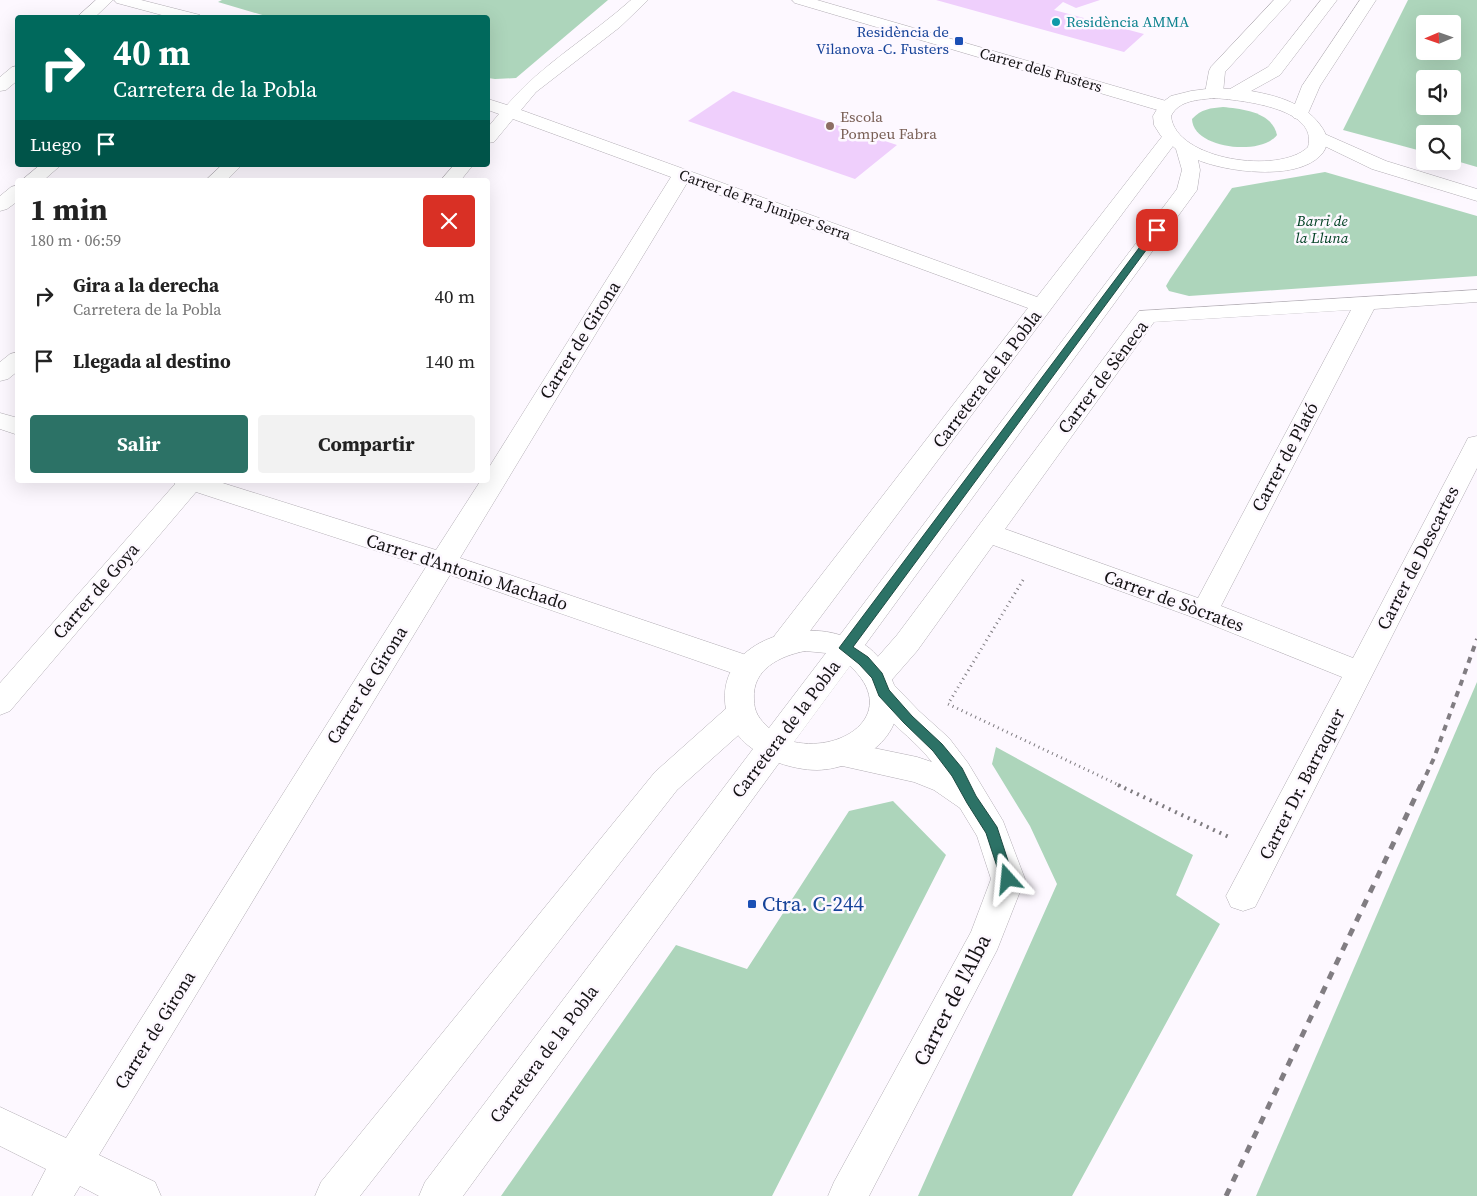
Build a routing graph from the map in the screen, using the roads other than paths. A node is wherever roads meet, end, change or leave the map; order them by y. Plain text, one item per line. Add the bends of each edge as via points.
1 (105, 0) edge
2 (122, 0) edge
3 (640, 0) edge
4 (800, 0) edge
5 (1283, 0) edge
6 (1329, 0) edge
7 (1368, 0) edge
8 (88, 15) edge
9 (182, 15) edge
10 (1274, 71) junction
11 (15, 74) edge
12 (0, 86) edge
13 (1214, 92) junction
14 (1234, 93) junction
15 (1280, 104) junction
16 (490, 105) edge
17 (1167, 107) junction
18 (511, 111) junction
19 (1300, 114) junction
20 (490, 136) edge
21 (1318, 136) junction
22 (1178, 143) junction
23 (1308, 156) junction
24 (1379, 165) junction
25 (1252, 166) junction
26 (49, 167) edge
27 (231, 167) edge
28 (462, 167) edge
29 (683, 174) junction
30 (35, 178) edge
31 (218, 178) edge
32 (453, 178) edge
33 (1187, 190) junction
34 (15, 193) edge
35 (1477, 195) edge
36 (0, 205) edge
37 (1477, 296) edge
38 (1366, 303) junction
39 (1042, 306) junction
40 (15, 361) edge
41 (0, 374) edge
42 (0, 421) edge
43 (15, 426) edge
44 (1477, 444) edge
45 (187, 483) edge
46 (195, 483) edge
47 (989, 533) junction
48 (442, 562) junction
49 (1205, 612) junction
50 (785, 644) junction
51 (845, 648) junction
52 (748, 667) junction
53 (1359, 672) junction
54 (881, 685) junction
55 (0, 703) edge
56 (741, 714) junction
57 (772, 748) junction
58 (840, 754) junction
59 (972, 800) junction
60 (1243, 896) dead end
61 (0, 1126) edge
62 (74, 1162) junction
63 (52, 1196) edge
64 (141, 1196) edge
65 (336, 1196) edge
66 (438, 1196) edge
67 (848, 1196) edge

1 - 8 street
2 - 9 street
3 - 18 street via 530,88
4 - 17 street, Carrer dels Fusters
5 - 13 street via 1217,71
6 - 10 street
7 - 19 street via 1311,86
10 - 14 street
10 - 15 street
11 - 12 street
13 - 14 street
13 - 17 street via 1186,97
14 - 15 street
15 - 19 street
16 - 18 street, Carrer de Fra Juniper Serra
17 - 22 street via 1162,117 1163,127
18 - 20 street
18 - 29 street, Carrer de Fra Juniper Serra
19 - 21 street
21 - 23 street via 1317,147
21 - 24 street
22 - 25 street via 1204,157
22 - 33 street via 1191,170
22 - 39 street, Carretera de la Pobla
23 - 24 street
23 - 25 street via 1294,163
24 - 35 street
25 - 33 street, Carretera de la Pobla via 1216,176
26 - 30 street
27 - 31 street
28 - 32 street
29 - 39 street, Carrer de Fra Juniper Serra
29 - 48 street, Carrer de Girona
33 - 51 street, Carretera de la Pobla
34 - 36 street
37 - 38 street, Carrer de Sèneca
38 - 47 street, Carrer de Sèneca via 1147,316
38 - 49 street, Carrer de Plató
39 - 50 street, Carretera de la Pobla
40 - 41 street
42 - 43 street
44 - 53 street, Carrer de Descartes
45 - 55 street, Carrer de Goya
46 - 48 street, Carrer d'Antonio Machado
47 - 49 street, Carrer de Sòcrates
47 - 54 street, Carrer de Sèneca via 907,643
48 - 52 street, Carrer d'Antonio Machado
48 - 62 street, Carrer de Girona
49 - 53 street, Carrer de Sòcrates
50 - 51 street, Carrer de l'Alba via 812,641
50 - 52 street, Carrer de l'Alba via 764,653
51 - 54 street, Carrer de l'Alba via 864,660
51 - 57 street, Carretera de la Pobla
52 - 56 street, Carrer de l'Alba via 738,690
53 - 60 street, Carrer Dr. Barraquer
54 - 58 street, Carrer de l'Alba via 883,712 875,730 860,744
54 - 59 street, Carrer de l'Alba via 908,720 938,747
56 - 57 street, Carrer de l'Alba via 753,733
56 - 65 street via 666,781
57 - 58 street, Carrer de l'Alba via 794,756 817,758
57 - 66 street, Carretera de la Pobla
58 - 59 street, Carrer de l'Alba via 917,770 945,781
59 - 67 street, Carrer de l'Alba via 992,831 1008,879 985,939
61 - 62 street
62 - 63 street, Carrer de Girona
62 - 64 street

